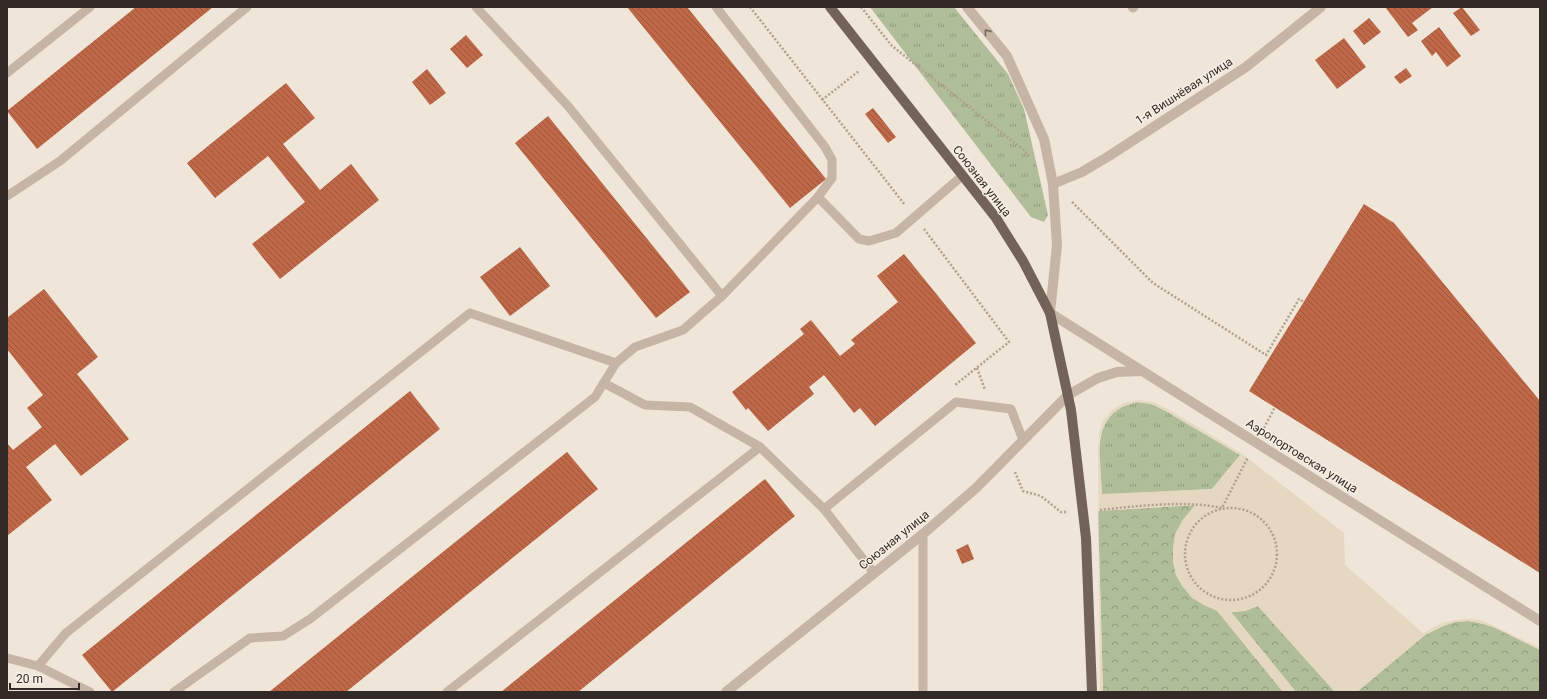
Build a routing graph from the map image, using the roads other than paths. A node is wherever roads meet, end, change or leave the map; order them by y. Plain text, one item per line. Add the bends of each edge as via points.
1 (90, 7) edge
2 (247, 7) edge
3 (476, 7) edge
4 (716, 7) edge
5 (830, 7) edge
6 (967, 7) edge
7 (1321, 7) edge
8 (7, 73) edge
9 (962, 176) junction
10 (1053, 184) junction
11 (7, 196) edge
12 (818, 197) junction
13 (722, 296) junction
14 (1050, 313) junction
15 (616, 363) junction
16 (1142, 371) junction
17 (604, 383) junction
18 (1068, 396) junction
19 (1023, 440) junction
20 (760, 447) junction
21 (824, 509) junction
22 (923, 534) junction
23 (874, 573) junction
24 (1540, 621) edge
25 (7, 658) edge
26 (38, 666) junction
27 (90, 692) edge
28 (174, 692) edge
29 (447, 692) edge
30 (726, 692) edge
31 (923, 692) edge
32 (1092, 692) edge

1 - 8 lane
2 - 11 lane via 60,161
3 - 13 lane via 568,106
4 - 12 lane via 825,147 832,160 832,178
5 - 9 main road, Союзная улица
10 -> 6 street via 1044,139 1007,56
7 - 10 street, 1-я Вишнёвая улица via 1246,67 1109,156 1082,172
9 - 12 lane via 896,233 869,241 859,239
9 - 14 main road, Союзная улица via 996,218 1023,261
10 - 14 street via 1057,245
12 - 13 lane
13 - 15 lane via 683,330 635,347
14 - 16 street, Аэропортовская улица
14 - 18 main road, Союзная улица
15 - 17 lane
15 - 26 lane via 470,313 66,633
16 - 18 street via 1116,372 1098,378
16 - 24 street, Аэропортовская улица
17 - 20 lane via 646,405 690,407
17 - 28 lane via 595,397 310,619 283,636 250,638
18 - 19 street, Союзная улица
18 - 32 main road, Союзная улица via 1086,546
19 - 21 lane via 1011,409 956,402
19 - 22 street, Союзная улица via 976,488
20 - 21 lane
20 - 29 lane
21 - 23 lane
22 - 23 street, Союзная улица
22 - 31 lane
23 - 30 street, Союзная улица
25 - 26 lane
26 - 27 lane

